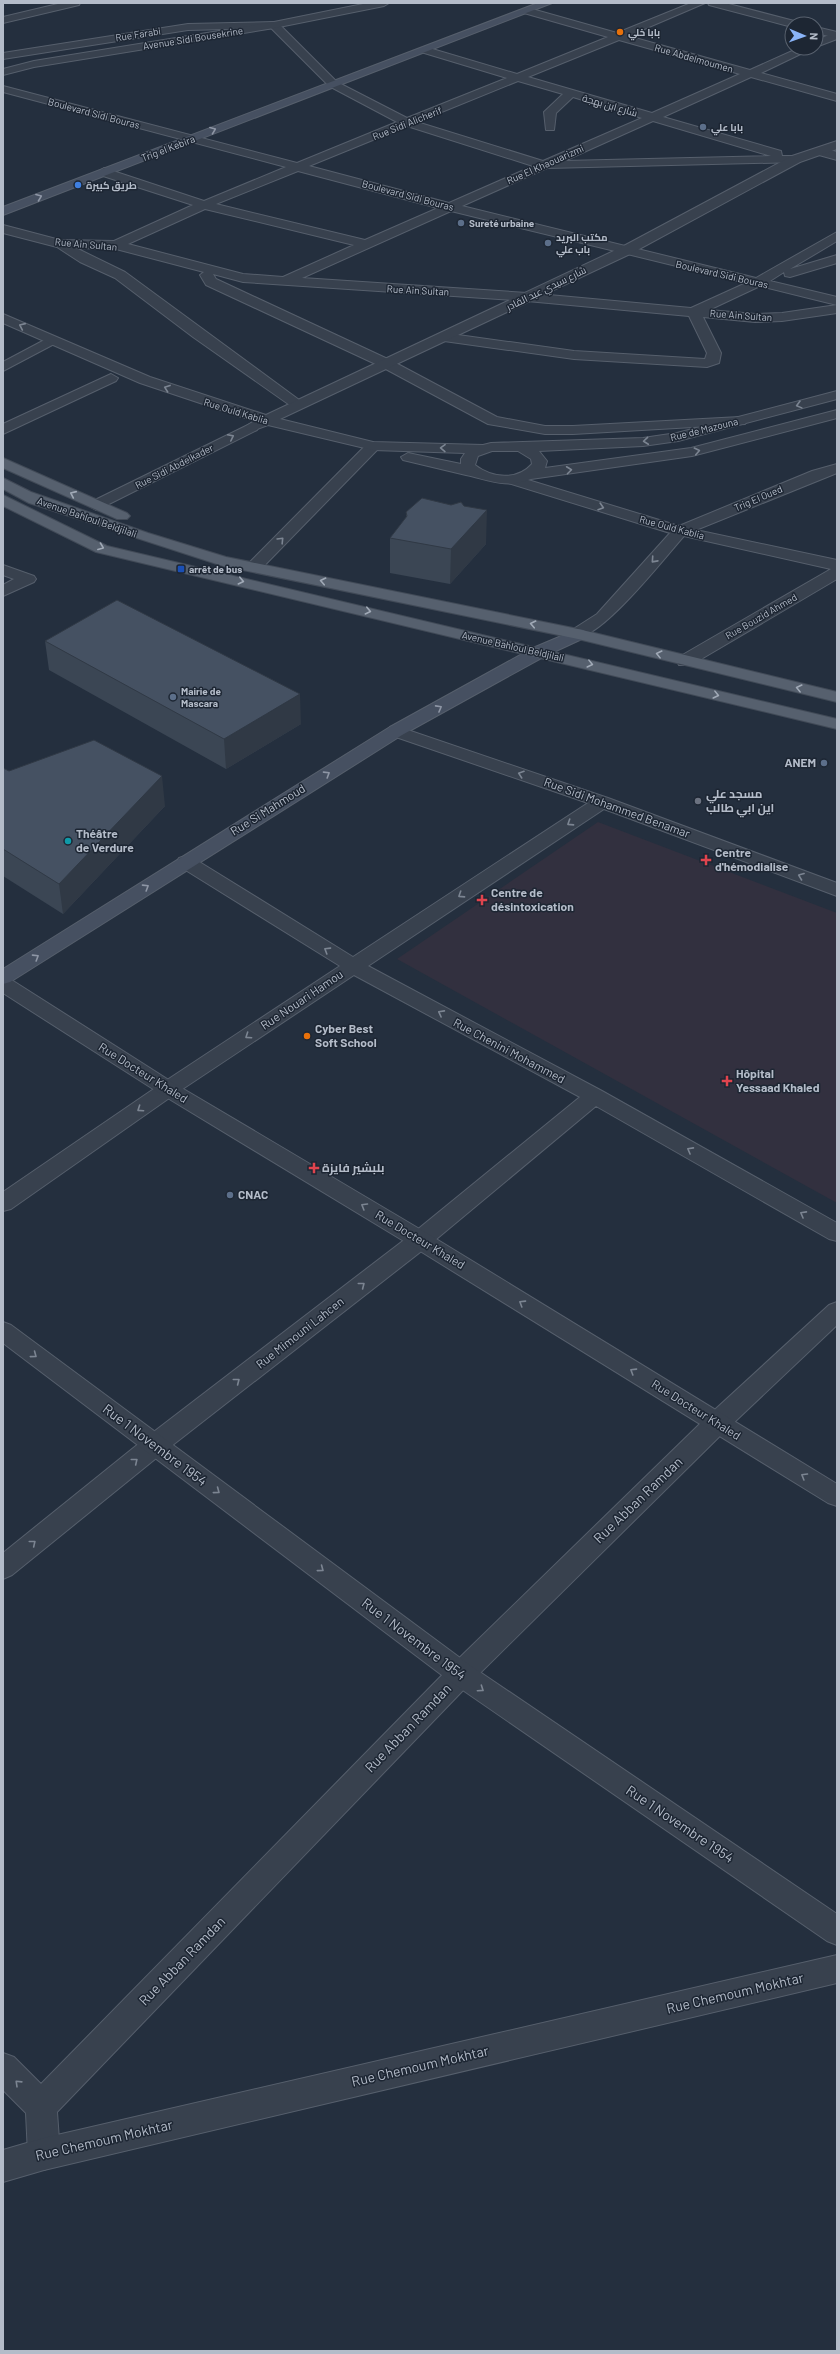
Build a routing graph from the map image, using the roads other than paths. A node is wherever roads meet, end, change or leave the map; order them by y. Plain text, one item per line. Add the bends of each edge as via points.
1 (75, 3) edge
2 (384, 3) edge
3 (547, 3) edge
4 (700, 3) edge
5 (713, 3) edge
6 (528, 10) junction
7 (3, 20) edge
8 (784, 21) edge
9 (207, 25) junction
10 (274, 25) junction
11 (824, 32) edge
12 (219, 33) junction
13 (837, 35) edge
14 (620, 37) junction
15 (824, 41) edge
16 (425, 50) junction
17 (3, 56) edge
18 (789, 56) edge
19 (3, 72) edge
20 (749, 73) junction
21 (518, 79) junction
22 (333, 84) junction
23 (3, 89) edge
24 (570, 94) junction
25 (837, 98) edge
26 (651, 117) junction
27 (408, 123) junction
28 (550, 128) dead end
29 (192, 139) junction
30 (837, 145) edge
31 (823, 152) junction
32 (837, 156) edge
33 (796, 159) junction
34 (542, 165) junction
35 (299, 166) junction
36 (104, 172) junction
37 (204, 205) junction
38 (449, 206) junction
39 (5, 210) edge
40 (3, 229) edge
41 (16, 232) junction
42 (837, 236) edge
43 (3, 237) edge
44 (60, 244) junction
45 (365, 244) junction
46 (116, 245) junction
47 (625, 251) junction
48 (837, 259) edge
49 (208, 270) junction
50 (283, 282) junction
51 (758, 282) junction
52 (527, 297) junction
53 (837, 301) edge
54 (837, 309) edge
55 (694, 312) junction
56 (3, 318) edge
57 (3, 330) edge
58 (444, 337) junction
59 (52, 340) junction
60 (39, 346) junction
61 (387, 364) junction
62 (3, 367) edge
63 (111, 378) junction
64 (837, 395) edge
65 (299, 405) junction
66 (837, 414) edge
67 (266, 420) junction
68 (740, 421) junction
69 (252, 427) junction
70 (3, 430) edge
71 (520, 448) junction
72 (370, 449) junction
73 (482, 449) junction
74 (3, 462) edge
75 (837, 468) edge
76 (474, 472) junction
77 (530, 475) junction
78 (510, 479) junction
79 (3, 483) edge
80 (28, 496) junction
81 (3, 500) edge
82 (96, 505) junction
83 (680, 531) junction
84 (223, 561) junction
85 (837, 565) edge
86 (254, 567) junction
87 (190, 569) junction
88 (3, 570) edge
89 (837, 572) edge
90 (3, 591) edge
91 (578, 634) junction
92 (539, 652) junction
93 (685, 661) junction
94 (837, 697) edge
95 (837, 724) edge
96 (396, 732) junction
97 (602, 802) junction
98 (186, 862) junction
99 (837, 890) edge
100 (353, 966) junction
101 (3, 978) edge
102 (3, 984) edge
103 (168, 1090) junction
104 (595, 1096) junction
105 (3, 1203) edge
106 (837, 1233) edge
107 (420, 1240) junction
108 (837, 1311) edge
109 (3, 1331) edge
110 (717, 1423) junction
111 (156, 1444) junction
112 (837, 1496) edge
113 (3, 1568) edge
114 (461, 1674) junction
115 (837, 1931) edge
116 (837, 1969) edge
117 (3, 2068) edge
118 (41, 2106) junction
119 (44, 2154) junction
120 (3, 2166) edge

1 - 7 street
2 - 10 street, Avenue Sidi Bousekrine
3 - 6 main road, Trig el Kebira
4 - 14 street, Rue Sidi Alicherif
5 - 8 street
6 - 14 street, Rue Abdelmoumen
6 - 16 main road, Trig el Kebira
9 - 10 street, Rue Farabi
9 - 12 street
9 - 17 street, Rue Farabi via 158,30
10 - 12 street, Avenue Sidi Bousekrine
10 - 22 street
11 - 13 street
12 - 19 street, Avenue Sidi Bousekrine via 34,64
13 - 15 street
14 - 20 street, Rue Abdelmoumen
14 - 21 street, Rue Sidi Alicherif
16 - 21 street, شارع ابن بهجة
16 - 22 main road, Trig el Kebira
18 - 20 street, Rue El Khaouarizmi
20 - 25 street, Rue Abdelmoumen
20 - 26 street, Rue El Khaouarizmi
21 - 24 street, شارع ابن بهجة
21 - 27 street, Rue Sidi Alicherif
22 - 27 street
29 -> 22 main road, Trig el Kebira
23 - 29 street, Boulevard Sidi Bouras
24 - 26 street, شارع ابن بهجة
24 - 28 street via 550,112
26 - 33 street, شارع ابن بهجة
26 - 34 street, Rue El Khaouarizmi
27 - 34 street
27 - 35 street, Rue Sidi Alicherif
29 - 35 street, Boulevard Sidi Bouras
29 - 36 main road, Trig el Kebira
30 - 31 street, شارع سيدي عبد القادر
31 - 32 street
31 - 33 street, شارع سيدي عبد القادر
33 - 34 street
33 - 47 street, شارع سيدي عبد القادر
34 - 38 street, Rue El Khaouarizmi
35 - 37 street, Rue Sidi Alicherif
35 - 38 street, Boulevard Sidi Bouras
36 - 37 street
39 -> 36 main road, Trig el Kebira
37 - 45 street
37 - 46 street, Rue Sidi Alicherif
38 - 45 street, Rue El Khaouarizmi
38 - 47 street, Boulevard Sidi Bouras
40 - 41 street, Rue Ain Sultan
41 - 43 street
41 - 44 street, Rue Ain Sultan
42 - 51 street
44 - 46 street, Rue Ain Sultan
44 - 65 street via 120,275 203,339
45 - 50 street, Rue El Khaouarizmi
46 - 49 street, Rue Ain Sultan
47 - 51 street, Boulevard Sidi Bouras
47 - 52 street, شارع سيدي عبد القادر
48 - 51 street
49 - 50 street, Rue Ain Sultan via 243,278
49 - 61 street via 206,276 211,282
50 - 52 street, Rue Ain Sultan
51 - 53 street, Boulevard Sidi Bouras
51 - 55 street
52 - 55 street, Rue Ain Sultan
52 - 58 street, شارع سيدي عبد القادر
54 - 55 street, Rue Ain Sultan via 762,318
55 - 58 street via 714,353 714,360 707,363 574,355
59 -> 56 street, Rue Ould Kablia
57 - 60 street, Rue Ould Kablia
58 - 61 street, شارع سيدي عبد القادر
59 - 60 lane
67 -> 59 street, Rue Ould Kablia via 163,387
60 - 62 lane
60 - 63 street, Rue Ould Kablia
61 - 65 street, شارع سيدي عبد القادر
61 - 68 street via 493,421 518,426 573,430
63 - 69 street, Rue Ould Kablia via 148,393
63 - 70 street
64 -> 68 street, Rue de Mazouna
65 - 67 street, شارع سيدي عبد القادر
77 -> 66 street, Rue de Mazouna via 692,452
67 - 69 street, شارع سيدي عبد القادر
67 - 72 street, Rue Ould Kablia
68 -> 71 street, Rue de Mazouna via 678,437 644,442
69 - 72 street, Rue Ould Kablia via 329,447
82 -> 69 street, Rue Sidi Abdelkader
71 - 73 street, Rue Ould Kablia via 500,445
71 - 77 street via 529,451 539,460 540,465
73 -> 72 street, Rue Ould Kablia
72 - 76 street, Rue Ould Kablia
86 -> 72 street
73 - 76 street via 468,459 468,466
82 -> 74 main road, Avenue Bahloul Beldjilali
75 - 83 street, Trig El Oued
76 - 78 street, Rue Ould Kablia via 490,478
77 - 78 street, Rue de Mazouna
78 -> 83 street, Rue Ould Kablia
79 - 80 main road
80 - 84 main road, Avenue Bahloul Beldjilali
80 - 87 main road, Avenue Bahloul Beldjilali via 75,525
81 -> 87 main road, Avenue Bahloul Beldjilali via 102,549
82 - 84 main road, Avenue Bahloul Beldjilali
83 - 85 street, Rue Ould Kablia
83 -> 91 street via 603,617
84 - 86 main road, Avenue Bahloul Beldjilali
91 -> 86 main road, Avenue Bahloul Beldjilali
87 -> 92 main road, Avenue Bahloul Beldjilali
88 - 90 street via 28,579
89 - 93 street, Rue Bouzid Ahmed
91 - 92 main road, Rue Si Mahmoud
93 -> 91 main road, Avenue Bahloul Beldjilali
92 -> 95 main road, Avenue Bahloul Beldjilali
96 -> 92 main road, Rue Si Mahmoud
94 -> 93 main road, Avenue Bahloul Beldjilali
97 -> 96 street, Rue Sidi Mohammed Benamar
98 -> 96 main road, Rue Si Mahmoud
99 -> 97 street, Rue Sidi Mohammed Benamar
97 -> 100 street, Rue Nouari Hamou
100 -> 98 street, Rue Chenini Mohammed
101 -> 98 main road, Rue Si Mahmoud
100 -> 103 street, Rue Nouari Hamou
104 -> 100 street, Rue Chenini Mohammed
102 - 103 street, Rue Docteur Khaled
103 -> 105 street, Rue Nouari Hamou
107 -> 103 street, Rue Docteur Khaled
106 -> 104 street, Rue Chenini Mohammed
104 - 107 street, Rue Mimouni Lahcen
110 -> 107 street, Rue Docteur Khaled
111 -> 107 street, Rue Mimouni Lahcen
108 - 110 street, Rue Abban Ramdan
109 -> 111 street, Rue 1 Novembre 1954
112 -> 110 street, Rue Docteur Khaled
110 - 114 street, Rue Abban Ramdan
113 -> 111 street, Rue Mimouni Lahcen
111 -> 114 street, Rue 1 Novembre 1954
114 -> 115 street, Rue 1 Novembre 1954
114 - 118 street, Rue Abban Ramdan
116 - 119 street, Rue Chemoum Mokhtar
118 -> 117 street
118 - 119 street
119 - 120 street, Rue Chemoum Mokhtar

